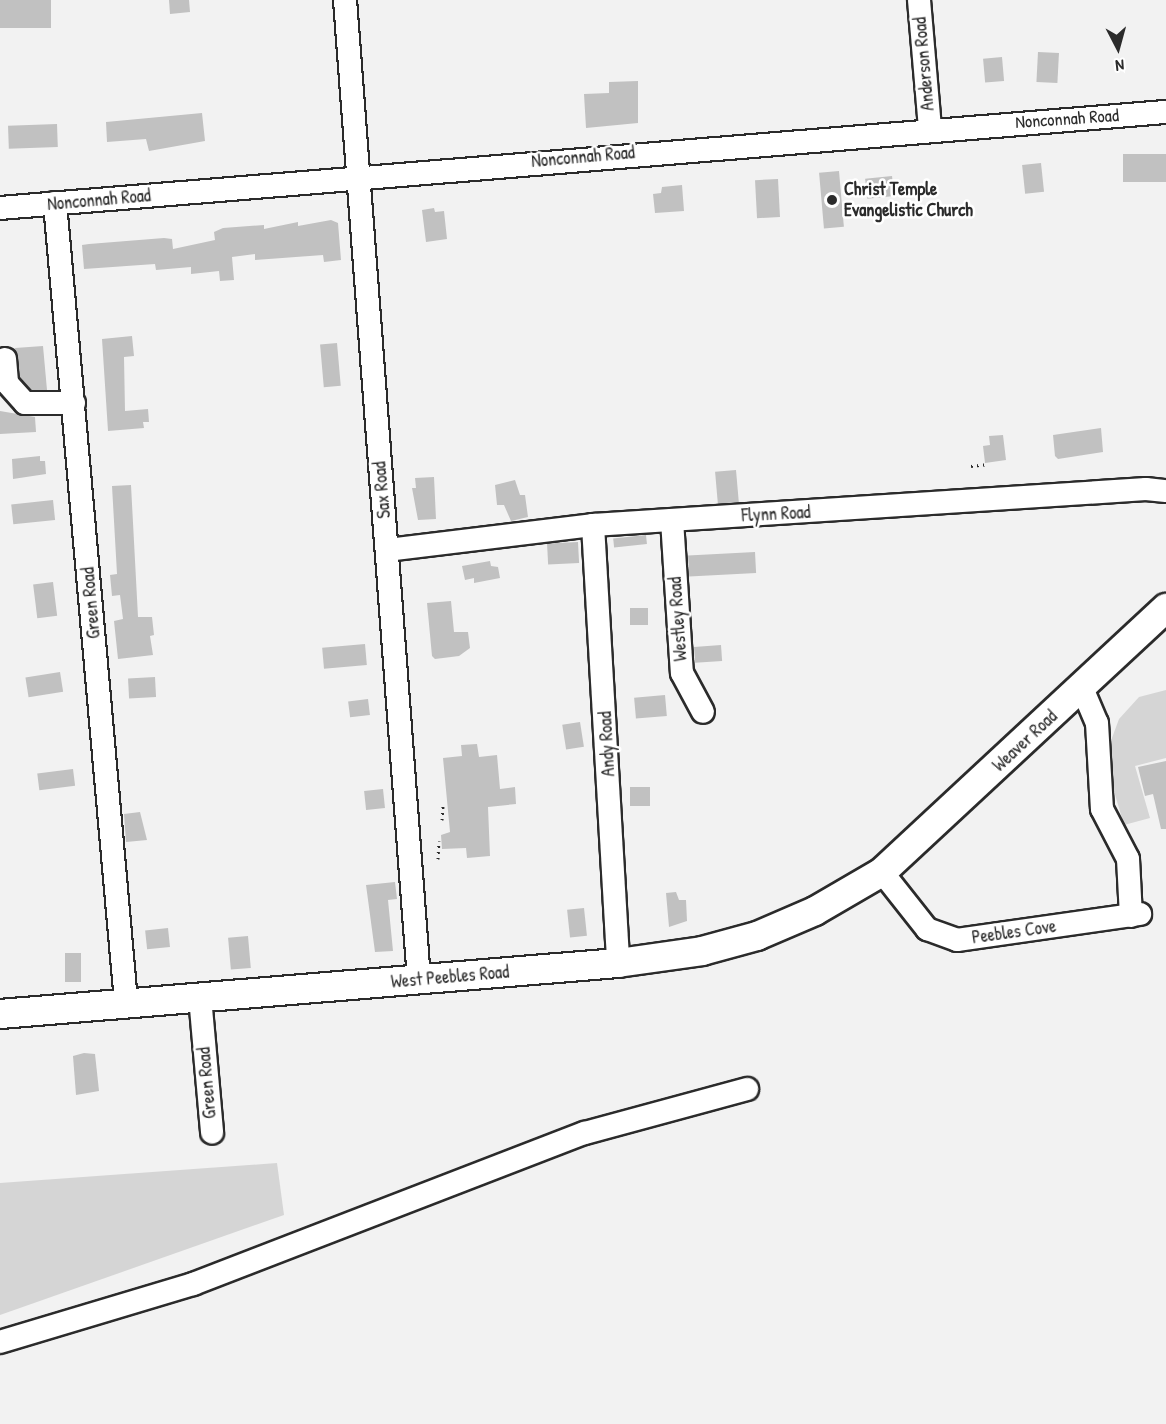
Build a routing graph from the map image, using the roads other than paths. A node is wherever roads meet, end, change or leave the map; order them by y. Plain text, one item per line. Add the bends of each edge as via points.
1 (345, 0) edge
2 (919, 0) edge
3 (1166, 112) edge
4 (930, 129) junction
5 (359, 176) junction
6 (55, 203) junction
7 (0, 208) edge
8 (5, 359) dead end
9 (74, 403) junction
10 (1166, 491) edge
11 (672, 520) junction
12 (593, 525) junction
13 (387, 550) junction
14 (1166, 608) edge
15 (1082, 688) junction
16 (703, 711) dead end
17 (882, 872) junction
18 (618, 963) junction
19 (419, 980) junction
20 (200, 998) junction
21 (126, 1002) junction
22 (0, 1014) edge
23 (747, 1089) dead end
24 (212, 1132) dead end
25 (0, 1342) edge

1 - 5 street, Sax Road
2 - 4 street, Anderson Road
3 - 4 street, Nonconnah Road
4 - 5 street, Nonconnah Road
5 - 6 street, Nonconnah Road
5 - 13 street, Sax Road
6 - 7 street, Nonconnah Road
6 - 9 street, Green Road
8 - 9 street via 7,383 25,403
9 - 21 street, Green Road
10 - 11 street, Flynn Road via 1146,489
11 - 12 street, Flynn Road
11 - 16 street, Westley Road via 682,673
12 - 13 street, Flynn Road
12 - 18 street, Andy Road
13 - 19 street, Sax Road
14 - 15 main road, Weaver Road
15 - 17 main road, Weaver Road
15 - 17 street, Peebles Cove via 1097,723 1102,809 1128,859 1135,915 957,940 927,929
17 - 18 main road, West Peebles Road via 815,911 757,936 702,951
18 - 19 main road, West Peebles Road
19 - 20 main road, West Peebles Road
20 - 21 main road, West Peebles Road
20 - 24 street, Green Road
21 - 22 main road, West Peebles Road
23 - 25 street via 585,1133 193,1284

